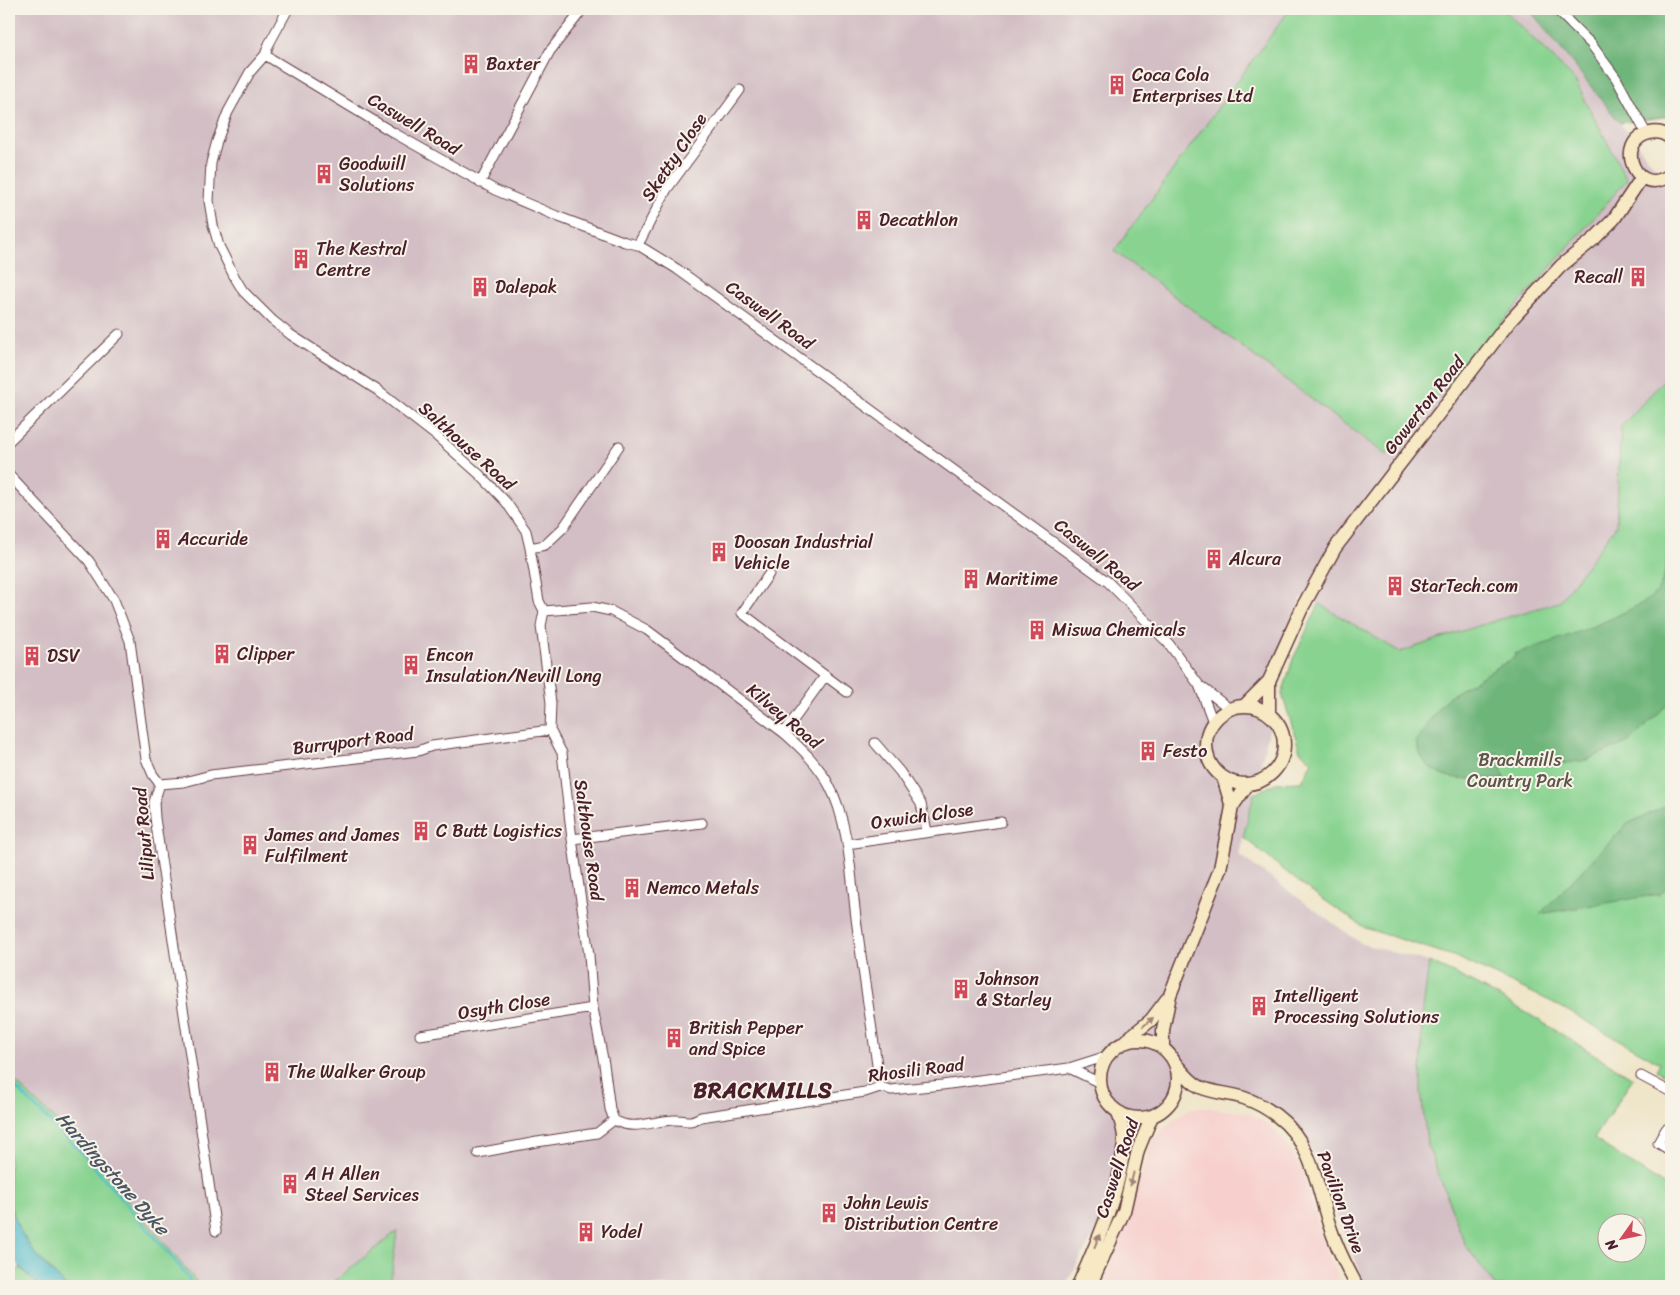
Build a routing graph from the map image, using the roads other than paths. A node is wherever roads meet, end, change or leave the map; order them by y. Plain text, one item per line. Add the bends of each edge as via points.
1 (288, 9) edge
2 (576, 9) edge
3 (1556, 9) edge
4 (265, 55) junction
5 (740, 90) dead end
6 (1646, 133) junction
7 (1671, 139) edge
8 (1671, 174) edge
9 (1642, 177) junction
10 (480, 182) junction
11 (638, 245) junction
12 (119, 334) dead end
13 (9, 441) edge
14 (619, 446) dead end
15 (9, 475) edge
16 (530, 548) junction
17 (768, 574) dead end
18 (544, 611) junction
19 (826, 676) junction
20 (1269, 681) junction
21 (1199, 685) junction
22 (847, 692) dead end
23 (1244, 706) junction
24 (1230, 709) junction
25 (1269, 714) junction
26 (1213, 722) junction
27 (550, 730) junction
28 (784, 734) junction
29 (875, 743) dead end
30 (1222, 777) junction
31 (160, 784) junction
32 (1248, 784) junction
33 (1232, 807) junction
34 (1001, 822) dead end
35 (702, 824) dead end
36 (928, 831) junction
37 (572, 839) junction
38 (847, 844) junction
39 (1170, 995) junction
40 (593, 1008) junction
41 (420, 1035) dead end
42 (1120, 1044) junction
43 (1163, 1048) junction
44 (1107, 1056) junction
45 (1175, 1063) junction
46 (1069, 1068) junction
47 (1642, 1076) dead end
48 (1100, 1083) junction
49 (880, 1087) junction
50 (1213, 1091) junction
51 (1671, 1092) edge
52 (1175, 1094) junction
53 (1118, 1112) junction
54 (1152, 1116) junction
55 (614, 1120) junction
56 (1666, 1129) dead end
57 (1671, 1151) edge
58 (478, 1153) dead end
59 (216, 1231) dead end
60 (1078, 1286) edge
61 (1090, 1286) edge
62 (1357, 1286) edge

1 - 4 street, Salthouse Road
2 - 10 street via 579,14 550,51
3 - 6 street via 1591,44 1616,78
4 - 10 street, Caswell Road
4 - 16 street, Salthouse Road via 250,72 228,112 211,163 209,201 213,225 234,276 256,305 291,335 377,390 465,461 506,502 526,531
5 - 11 street, Sketty Close via 667,189
6 - 7 street via 1662,133
6 - 9 street via 1632,147 1630,157 1632,166
8 - 9 street via 1656,181
9 - 20 street, Gowerton Road via 1614,219 1562,266 1510,321 1335,548 1302,608
10 - 11 street, Caswell Road via 559,217
11 - 21 street, Caswell Road via 753,322 777,343 1108,582 1169,644
12 - 13 street
14 - 16 street via 563,528 545,545
15 - 31 street, Liliput Road via 89,561 114,600 130,641 146,759
16 - 18 street, Salthouse Road via 539,601
17 - 19 street via 742,613
18 - 27 street, Salthouse Road via 541,626 551,703
18 - 28 street, Kilvey Road via 592,607 611,611 647,630
19 - 22 street
19 - 28 street
20 - 23 street, Gowerton Road
20 - 25 street, Gowerton Road
21 - 24 street, Caswell Road
21 - 26 street, Caswell Road
23 - 24 street
23 - 25 street
24 - 26 street
25 - 32 street via 1283,736 1282,758 1270,775 1260,782
26 - 30 street via 1208,733 1207,752 1214,769
27 - 31 street, Burryport Road via 432,746 418,751
27 - 37 street, Salthouse Road via 562,753
28 - 38 street, Kilvey Road via 812,760 830,785
29 - 36 street via 921,804
30 - 32 street
30 - 33 street
31 - 59 street, Liliput Road via 154,802 155,818
32 - 33 street
33 - 39 street via 1220,869
34 - 36 street, Oxwich Close
35 - 37 street
36 - 38 street, Oxwich Close
37 - 40 street, Salthouse Road via 589,955
38 - 49 street, Kilvey Road
42 -> 39 street via 1151,1020
39 - 43 street
40 - 41 street, Osyth Close
40 - 55 street, Salthouse Road
42 - 43 street via 1142,1040
42 - 44 street
43 - 45 street
44 - 46 street, Rhosili Road
44 - 48 street
45 - 50 street, Pavilion Drive via 1199,1087
45 - 52 street via 1178,1074
46 - 48 street
46 - 49 street, Rhosili Road via 942,1085 891,1090
47 - 51 street
48 - 53 street via 1106,1099
49 - 55 street, Rhosili Road via 702,1117 690,1122 676,1120 633,1126
50 - 52 street, Pavilion Drive via 1190,1090
50 - 62 street, Pavilion Drive via 1255,1102 1290,1128 1312,1164 1340,1256
52 - 54 street via 1166,1108
53 - 54 street via 1141,1118
60 -> 53 street, Caswell Road via 1099,1238 1122,1161 1124,1137
54 -> 61 street, Caswell Road via 1138,1150 1124,1211
55 - 58 street via 597,1134
56 - 57 street via 1658,1143

